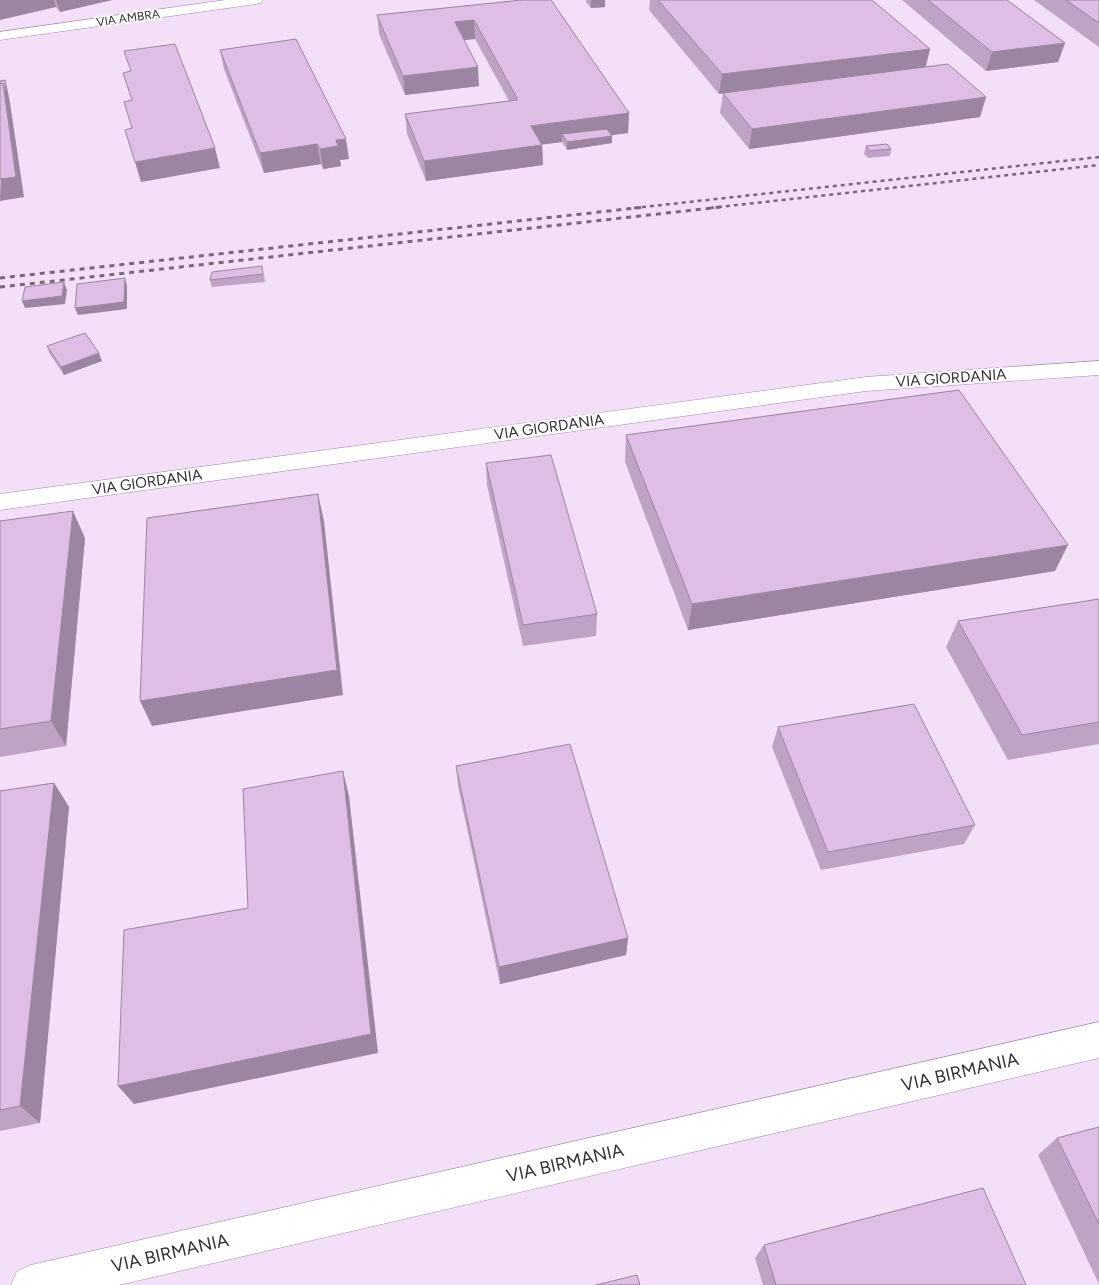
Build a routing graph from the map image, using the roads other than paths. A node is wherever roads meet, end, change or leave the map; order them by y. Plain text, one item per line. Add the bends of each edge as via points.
1 (256, 0) edge
2 (0, 36) edge
3 (1099, 368) edge
4 (0, 502) edge
5 (1099, 1040) edge
6 (31, 1285) edge

1 - 2 street, VIA AMBRA
3 - 4 street, VIA GIORDANIA via 866,384
5 - 6 street, VIA BIRMANIA

